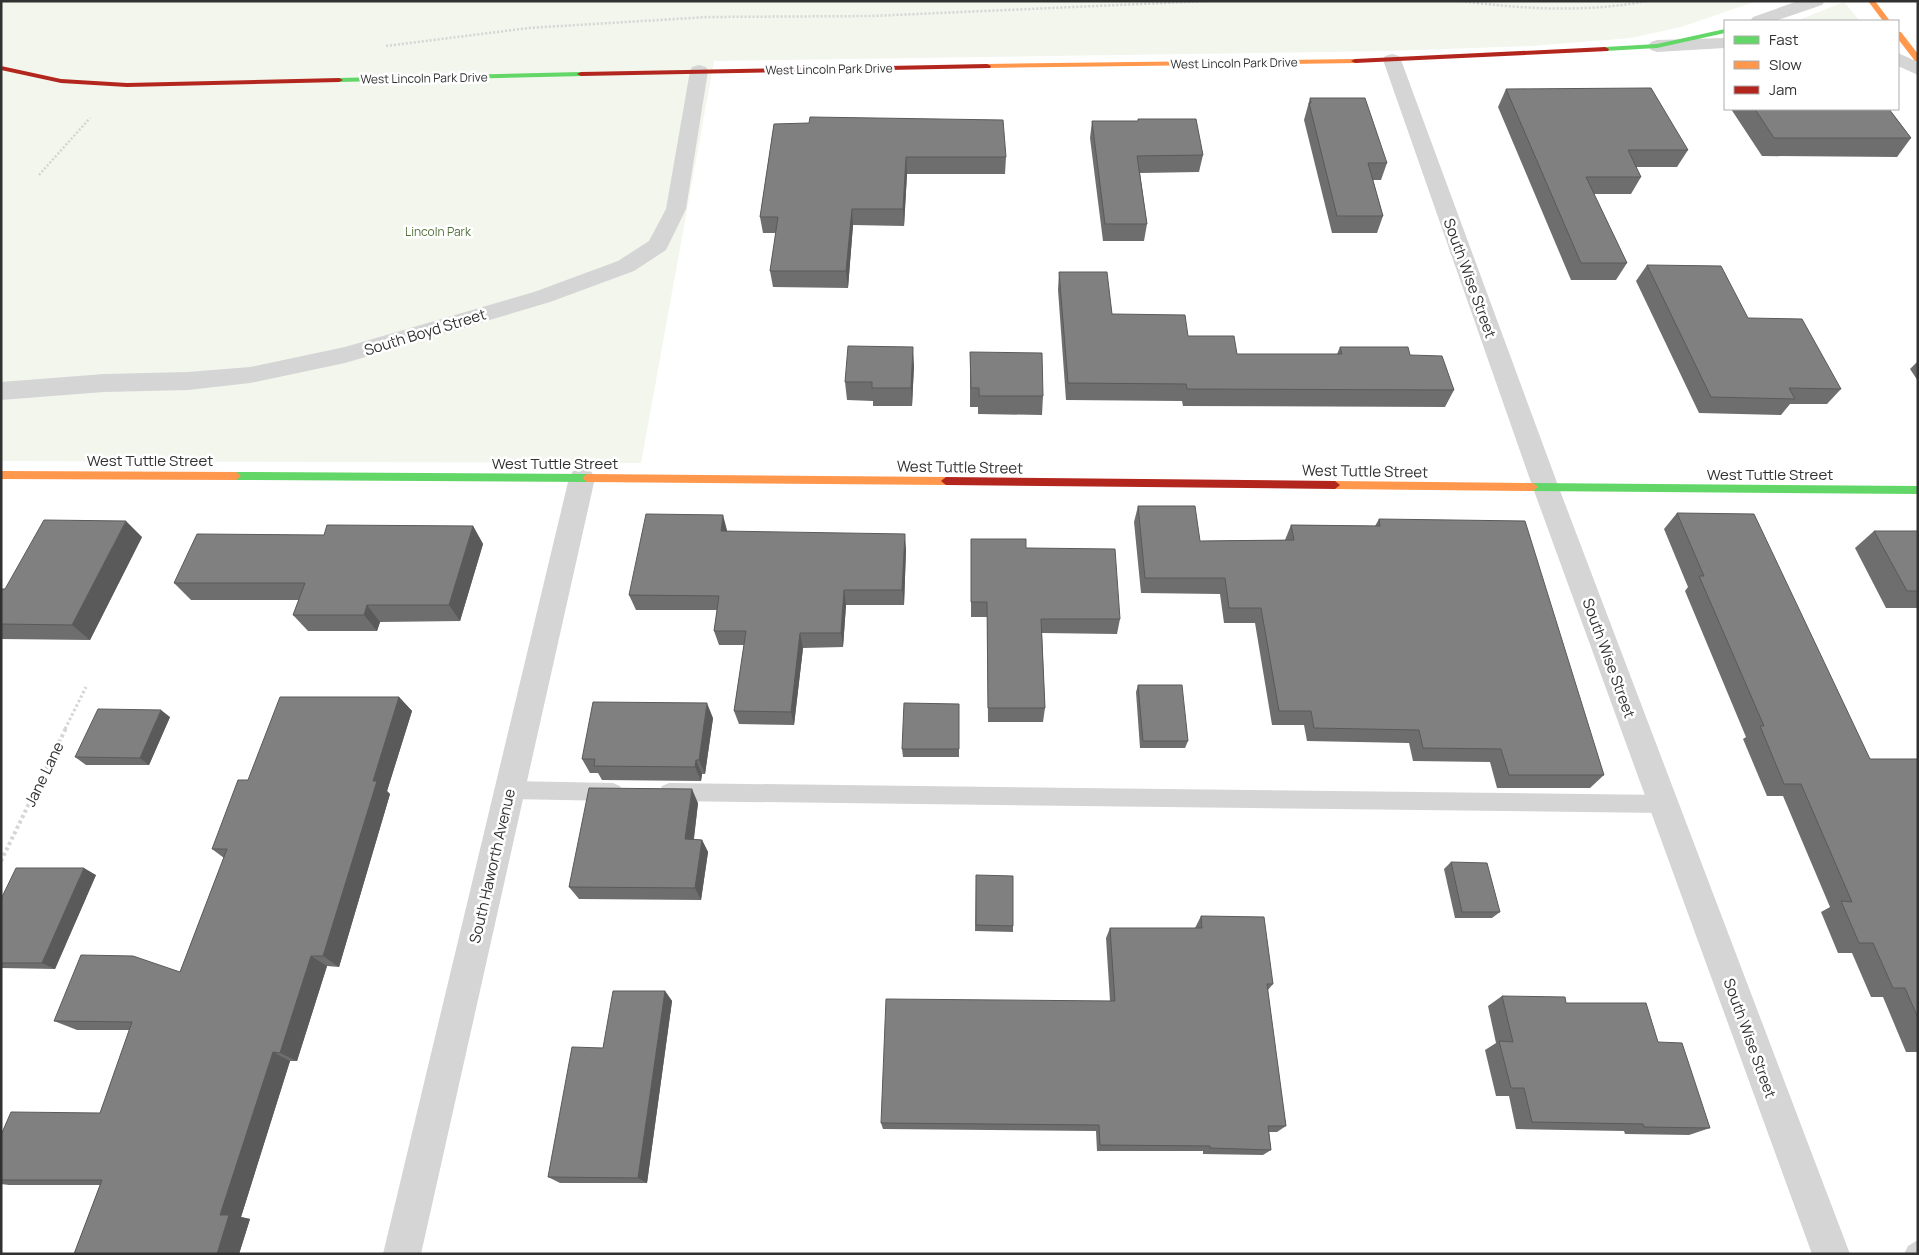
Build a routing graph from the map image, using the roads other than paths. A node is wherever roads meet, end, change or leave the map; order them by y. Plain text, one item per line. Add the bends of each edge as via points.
1 (1816, 1) edge
2 (1871, 1) edge
3 (1763, 20) edge
4 (1886, 20) edge
5 (1724, 31) edge
6 (1899, 35) edge
7 (1724, 44) edge
8 (1657, 46) junction
9 (1918, 59) edge
10 (1392, 60) junction
11 (1899, 60) edge
12 (1, 68) edge
13 (1918, 69) edge
14 (699, 72) junction
15 (1, 391) edge
16 (1, 475) edge
17 (582, 478) junction
18 (1546, 488) junction
19 (1918, 490) edge
20 (510, 790) junction
21 (628, 792) edge
22 (648, 792) edge
23 (1663, 804) junction
24 (402, 1254) edge
25 (1831, 1254) edge

1 - 3 street
2 - 4 street
5 - 8 street, West Lincoln Park Drive
6 - 9 street
7 - 8 street, West Lincoln Park Drive
8 - 10 street, West Lincoln Park Drive
10 - 14 street, West Lincoln Park Drive
10 - 18 street, South Wise Street
11 - 13 street
12 - 14 street, West Lincoln Park Drive via 62,81 127,85
14 - 15 street, South Boyd Street via 676,209 658,245 626,266 542,297 345,355 260,373 188,381
16 - 17 street, West Tuttle Street
17 - 18 street, West Tuttle Street
17 - 20 street, South Haworth Avenue
18 - 19 street, West Tuttle Street
18 - 23 street, South Wise Street
20 - 21 lane
20 - 24 street, South Haworth Avenue
22 - 23 lane
23 - 25 street, South Wise Street

